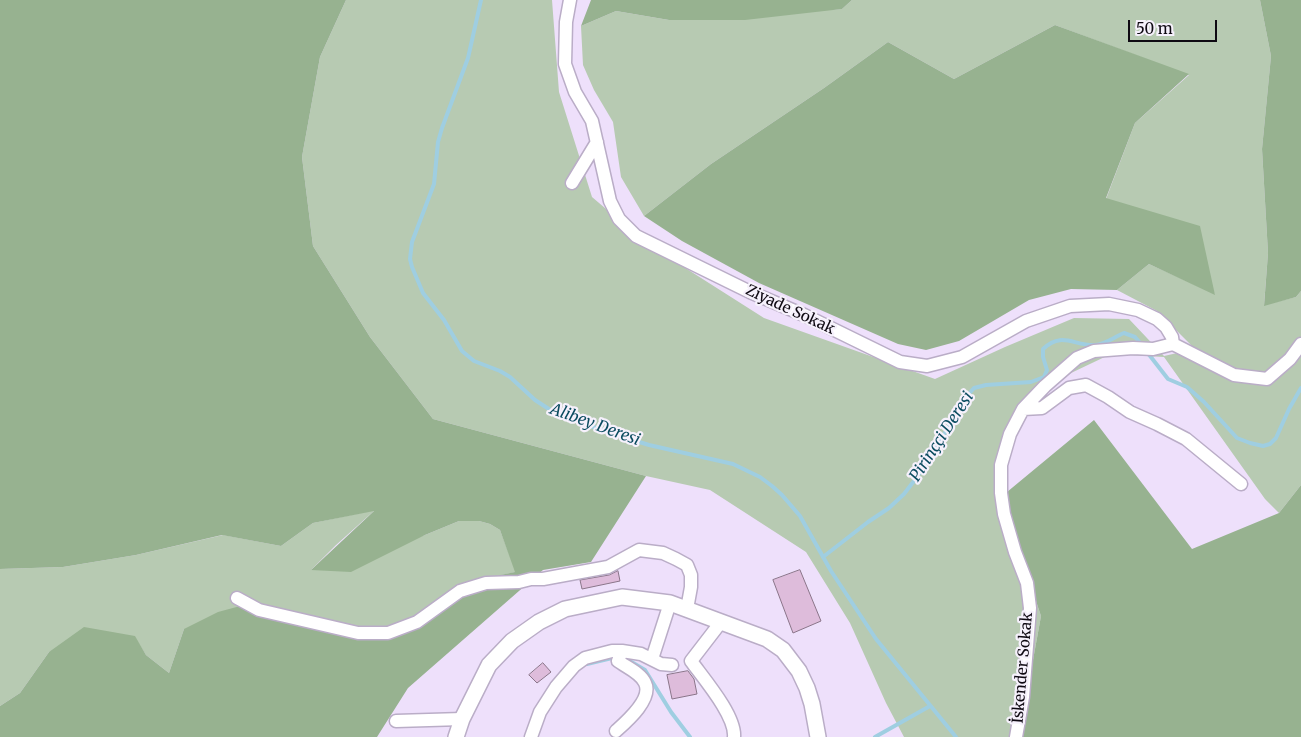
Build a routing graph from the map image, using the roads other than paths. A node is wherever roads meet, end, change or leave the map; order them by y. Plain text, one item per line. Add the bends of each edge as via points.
1 (570, 0) edge
2 (597, 142) junction
3 (572, 183) dead end
4 (1173, 344) junction
5 (1301, 344) edge
6 (1023, 409) junction
7 (1241, 484) dead end
8 (237, 598) dead end
9 (670, 604) junction
10 (687, 608) junction
11 (722, 622) junction
12 (622, 650) junction
13 (652, 658) junction
14 (681, 663) junction
15 (462, 719) junction
16 (396, 721) dead end
17 (616, 731) dead end
18 (456, 737) edge
19 (531, 737) edge
20 (734, 737) edge
21 (818, 737) edge
22 (1016, 737) edge

1 - 2 street, Ziyade Sokak via 565,64 575,92 592,120
2 - 3 street
2 - 4 street, Ziyade Sokak via 610,201 619,219 636,236 900,362 927,366 962,357 1026,321 1070,306 1109,304 1138,310 1166,327
4 - 5 street via 1234,375 1267,379 1290,359
4 - 6 street, İskender Sokak via 1153,349 1094,351 1077,358
6 - 7 street via 1042,408 1069,388 1086,385 1130,412 1186,439
6 - 22 street, İskender Sokak via 1010,434 1000,465 1004,514 1027,582 1030,608 1023,697
8 - 10 street via 259,610 358,633 388,633 417,622 460,592 486,583 543,579 608,567 639,550 664,554 687,565 691,587
9 - 10 main road
9 - 13 street
9 - 15 main road via 622,597 565,609 539,622 512,641 489,665
10 - 11 main road
11 - 14 street
11 - 21 main road via 767,639 783,650 807,688
12 - 13 street
12 - 17 street via 618,661 641,677 646,684 646,692 636,713
12 - 19 street via 585,658 574,666 540,712
13 - 14 street via 661,664
14 - 20 street via 727,711 733,723
15 - 16 street
15 - 18 main road

